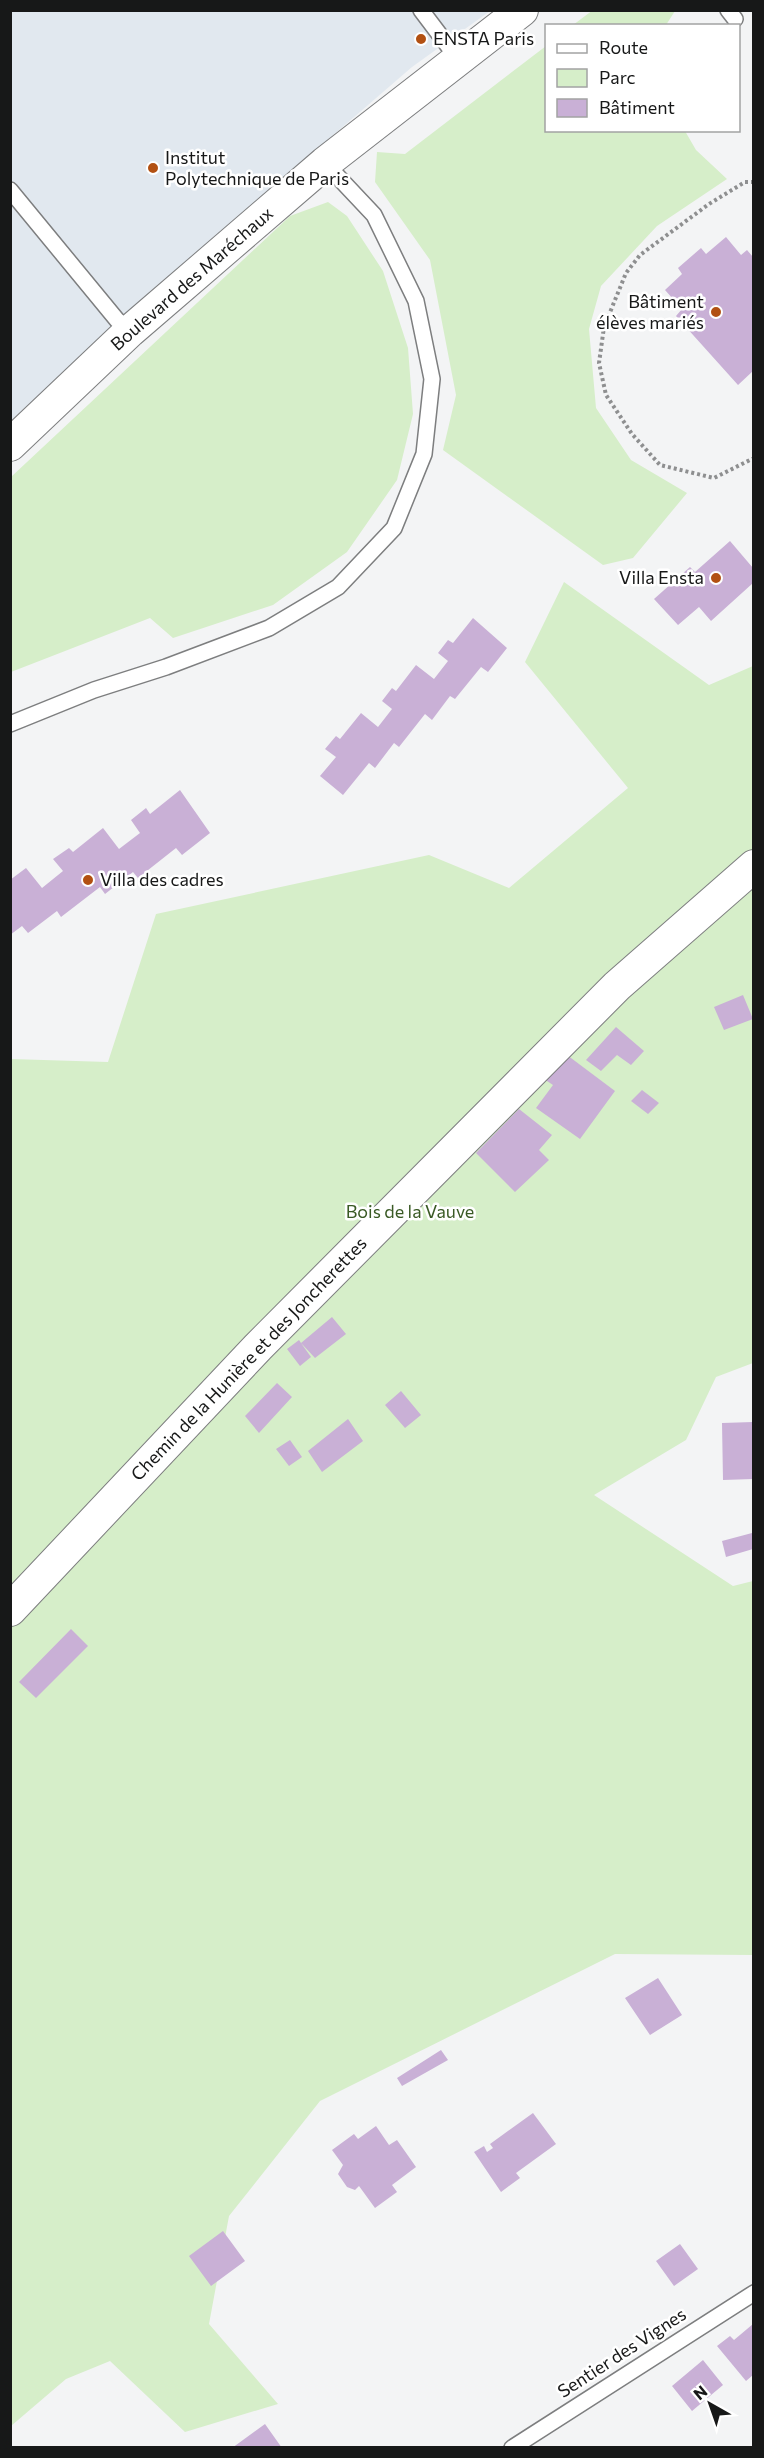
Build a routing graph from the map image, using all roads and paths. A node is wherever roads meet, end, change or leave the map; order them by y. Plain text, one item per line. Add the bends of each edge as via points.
1 (421, 10) edge
2 (522, 10) edge
3 (458, 59) junction
4 (325, 163) junction
5 (753, 182) edge
6 (10, 190) edge
7 (130, 331) junction
8 (10, 445) edge
9 (753, 458) edge
10 (10, 724) edge
11 (753, 866) edge
12 (10, 1610) edge
13 (753, 2292) edge
14 (512, 2448) edge

1 - 3 lane
2 - 3 street, Boulevard des Maréchaux
3 - 4 street, Boulevard des Maréchaux
4 - 7 street, Boulevard des Maréchaux
4 - 10 lane via 374,214 416,301 432,379 424,454 394,528 338,587 269,628
5 - 9 path via 744,182 709,204 640,255 626,273 604,327 599,363 606,394 632,434 660,465 714,478
6 - 7 lane
7 - 8 street, Boulevard des Maréchaux
11 - 12 street, Chemin de la Hunière et des Joncherettes via 617,986 258,1347
13 - 14 lane, Sentier des Vignes

